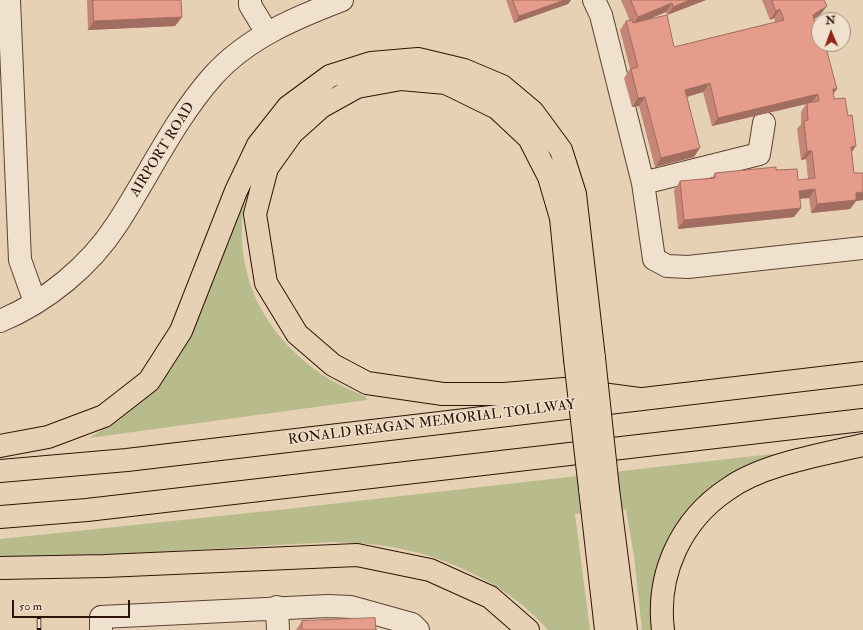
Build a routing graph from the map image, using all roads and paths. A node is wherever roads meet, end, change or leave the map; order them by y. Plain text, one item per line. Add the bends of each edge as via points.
1 (9, 0) edge
2 (250, 0) edge
3 (342, 0) edge
4 (594, 0) edge
5 (267, 33) junction
6 (764, 123) edge
7 (643, 183) junction
8 (863, 248) edge
9 (35, 302) junction
10 (0, 321) edge
11 (584, 359) junction
12 (863, 373) edge
13 (639, 398) junction
14 (863, 420) edge
15 (863, 445) edge
16 (0, 446) edge
17 (0, 470) edge
18 (599, 489) junction
19 (0, 517) edge
20 (0, 568) edge
21 (277, 607) junction
22 (413, 628) edge
23 (101, 630) edge
24 (278, 630) edge
25 (528, 630) edge
26 (606, 630) edge
27 (626, 630) edge
28 (663, 630) edge

1 - 9 street via 20,260
2 - 5 street via 250,5
3 - 5 street, AIRPORT ROAD
4 - 7 street via 601,15
5 - 9 street, AIRPORT ROAD via 213,76 182,117 117,225 77,270
6 - 7 street via 759,154
7 - 8 street via 654,259 667,266 688,267
9 - 10 street, AIRPORT ROAD
11 - 13 highway via 561,218 549,177 529,138 497,108 446,83 401,79 357,87 321,106 292,133 267,168 255,214 266,283 297,334 333,365 368,383 443,394 504,394 564,389
11 - 16 highway via 575,194 561,150 533,112 502,86 464,70 418,59 371,63 330,76 288,107 258,145 236,191 180,331 149,381 104,416 48,437
11 - 18 highway, bridge
12 - 13 highway, RONALD REAGAN MEMORIAL TOLLWAY
13 - 17 highway, RONALD REAGAN MEMORIAL TOLLWAY via 126,460
14 - 19 highway via 87,510
15 - 28 highway via 795,461 760,473 728,488 702,510 682,537 668,566 662,592
18 - 26 highway
18 - 27 highway
20 - 25 highway via 357,555 430,570 490,597
21 - 22 street via 351,607
21 - 23 street via 100,617
21 - 24 street

